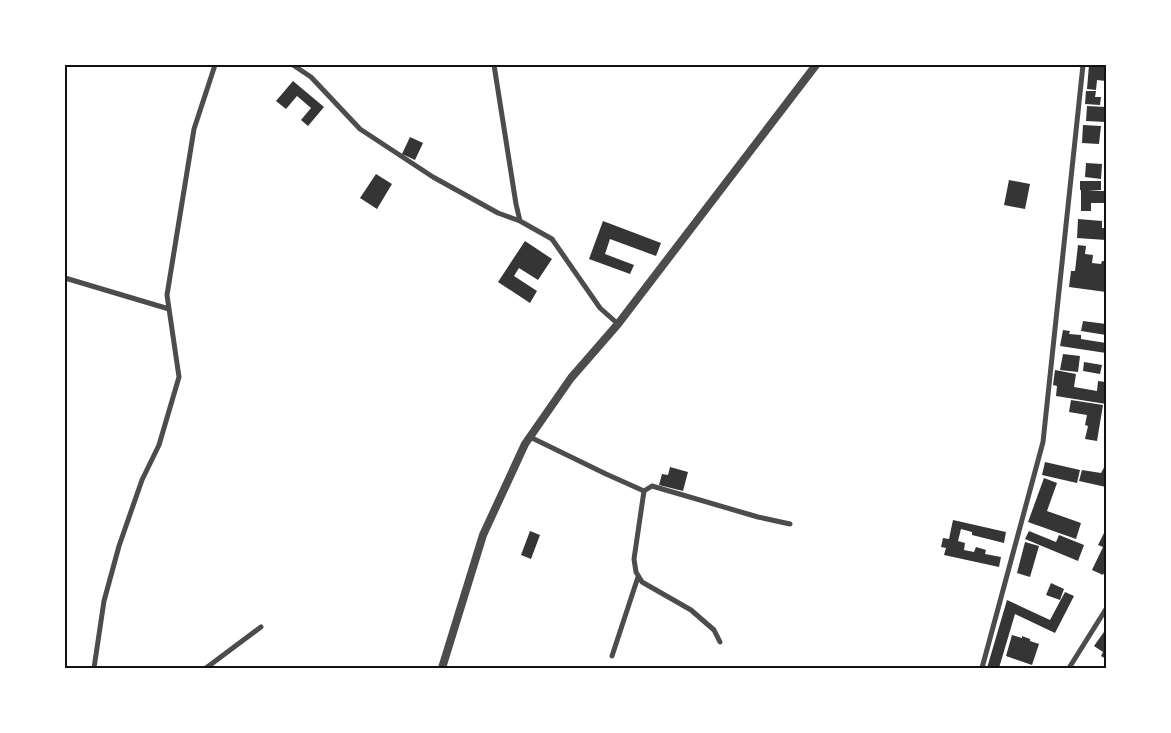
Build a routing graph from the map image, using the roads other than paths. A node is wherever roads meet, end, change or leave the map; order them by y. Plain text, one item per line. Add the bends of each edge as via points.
1 (214, 65) edge
2 (293, 65) edge
3 (494, 65) edge
4 (816, 65) edge
5 (1083, 65) edge
6 (520, 221) junction
7 (65, 278) edge
8 (169, 309) junction
9 (618, 324) junction
10 (530, 437) junction
11 (644, 490) junction
12 (790, 524) dead end
13 (638, 577) junction
14 (1106, 609) edge
15 (261, 626) dead end
16 (720, 642) dead end
17 (612, 656) dead end
18 (94, 668) edge
19 (206, 668) edge
20 (442, 668) edge
21 (982, 668) edge
22 (1069, 668) edge

1 - 8 street via 194,129 167,295
2 - 6 street via 311,77 360,129 433,177 498,213
3 - 6 street
4 - 9 street
5 - 21 street via 1043,442
6 - 9 street via 552,240 600,308
7 - 8 street
8 - 18 street via 179,377 159,445 142,480 119,546 104,601
9 - 10 street via 571,378
10 - 11 street
10 - 20 street via 483,535
11 - 12 street via 652,486
11 - 13 street via 634,559
13 - 16 street via 691,610 714,630
13 - 17 street
14 - 22 street
15 - 19 street

